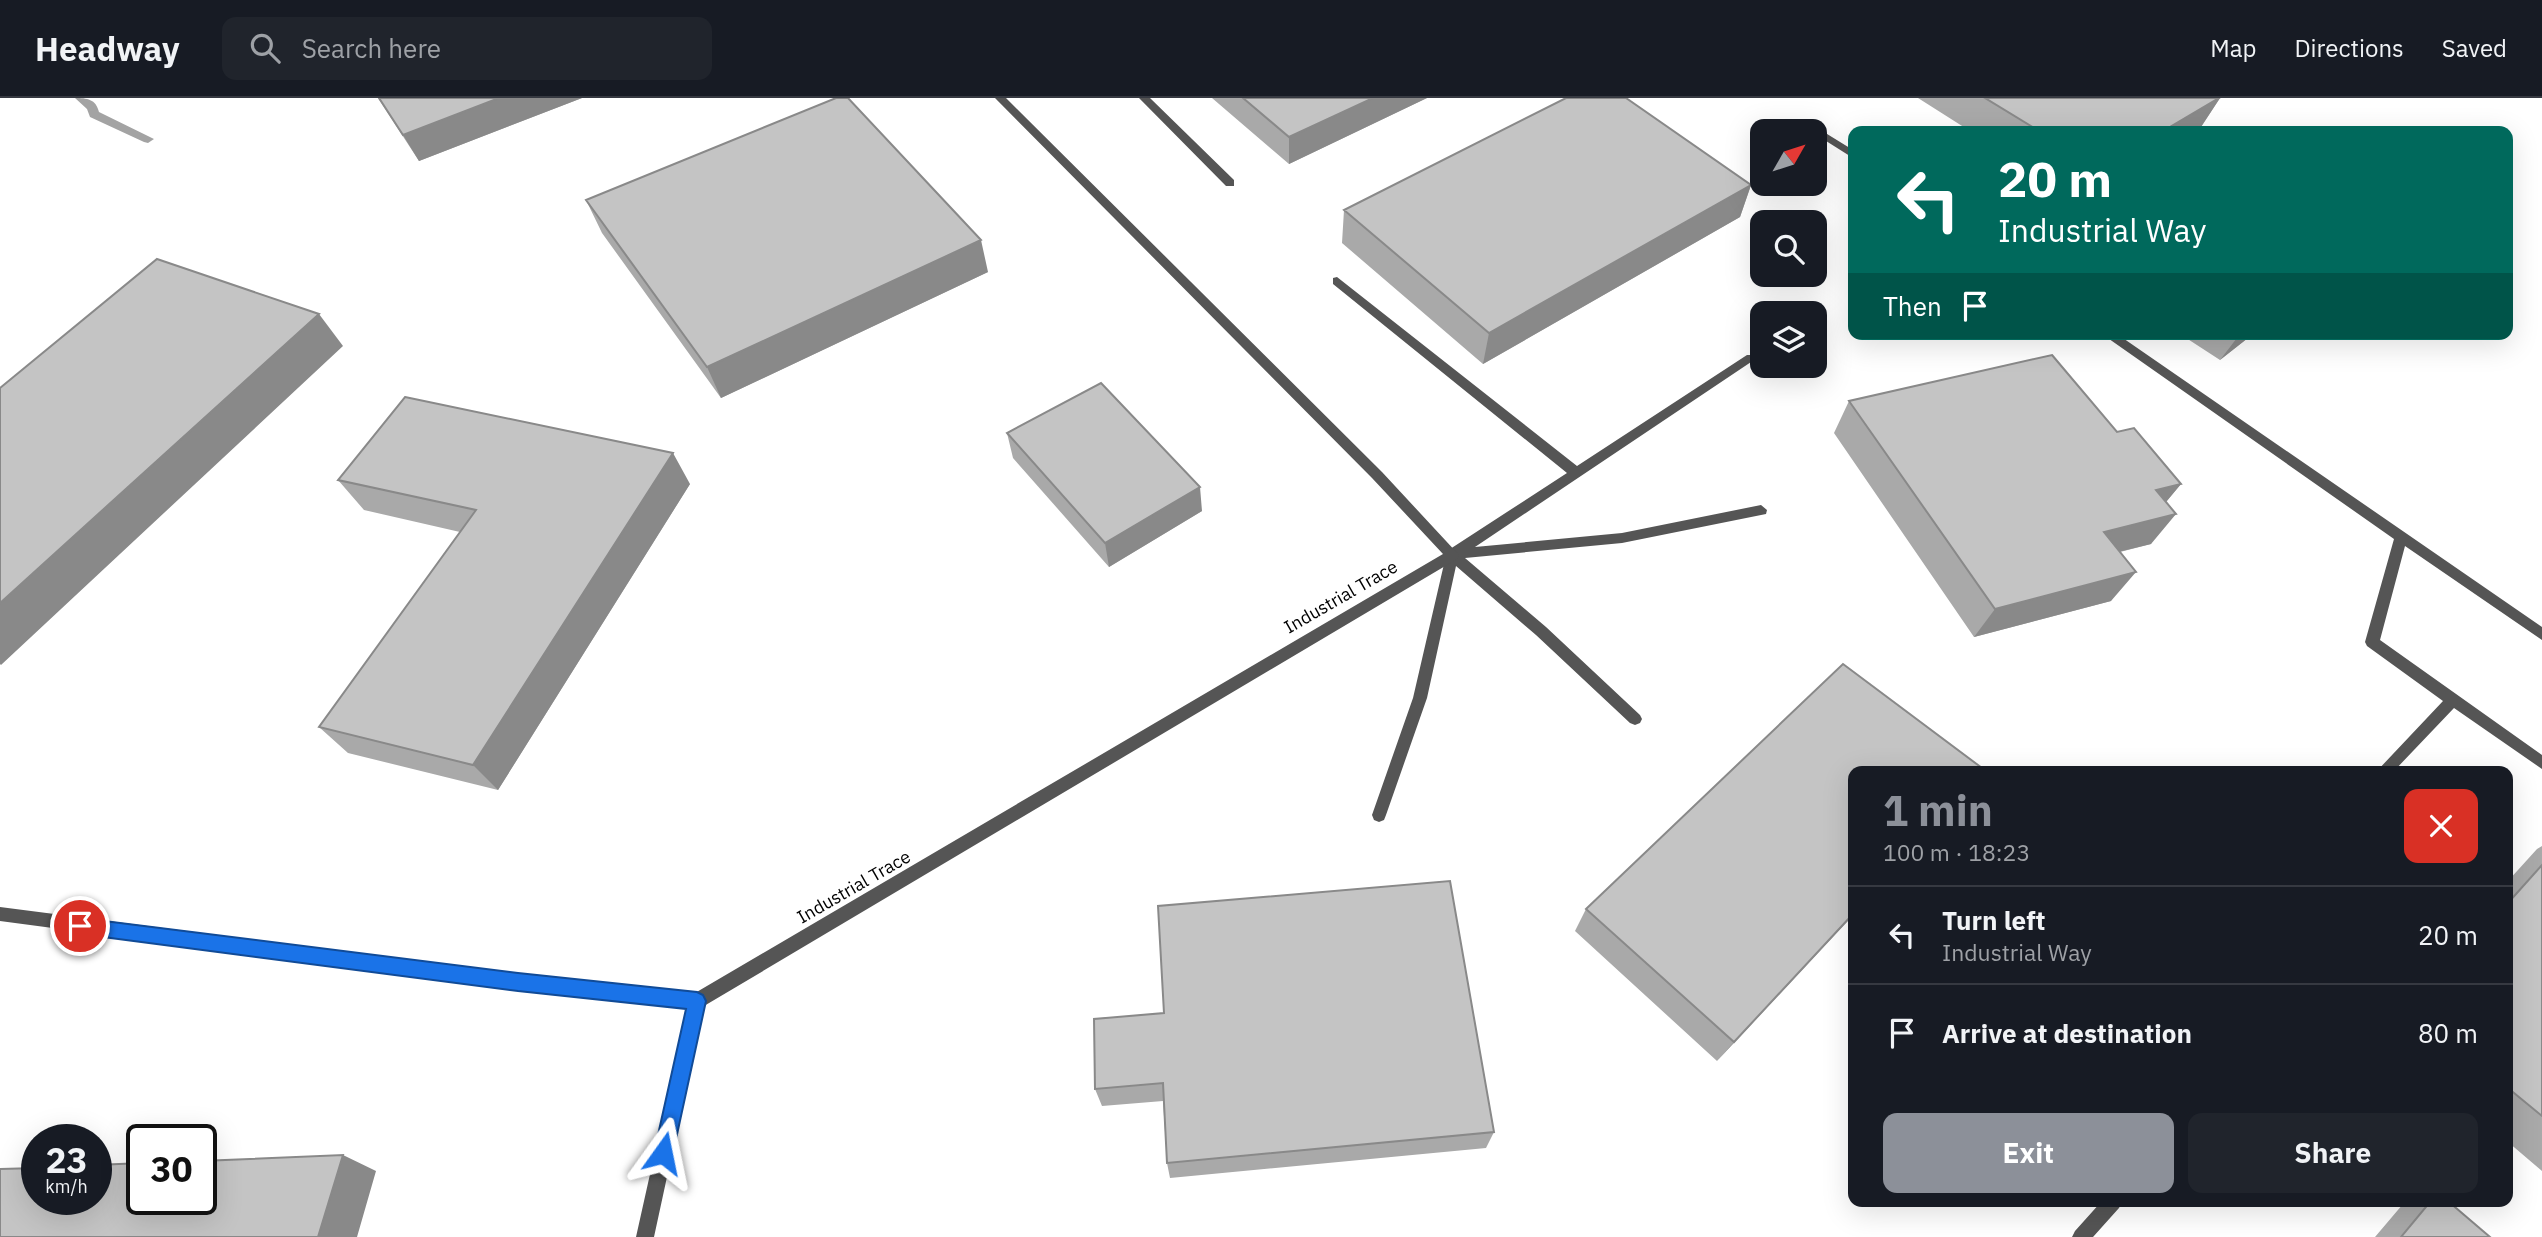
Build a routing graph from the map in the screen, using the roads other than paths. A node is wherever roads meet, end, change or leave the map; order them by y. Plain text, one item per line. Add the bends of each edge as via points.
1 (1000, 98) edge
2 (1144, 98) edge
3 (1827, 137) edge
4 (1848, 152) edge
5 (1230, 183) dead end
6 (1337, 281) dead end
7 (2117, 340) edge
8 (1750, 359) edge
9 (1576, 473) junction
10 (1761, 510) dead end
11 (2401, 537) junction
12 (1452, 555) junction
13 (2542, 634) edge
14 (2453, 700) junction
15 (1635, 719) dead end
16 (2542, 763) edge
17 (2389, 766) edge
18 (1379, 815) dead end
19 (0, 914) edge
20 (697, 1001) junction
21 (2108, 1207) edge
22 (645, 1237) edge
23 (2081, 1237) edge

1 - 12 street
2 - 5 street
3 - 4 street
6 - 9 street
7 - 11 street
8 - 9 street, Industrial Trace
9 - 12 street, Industrial Trace
10 - 12 street via 1622,538
11 - 13 street
11 - 14 street via 2372,642
12 - 15 street
12 - 18 street via 1420,698
12 - 20 street, Industrial Trace
14 - 16 street
14 - 17 street
19 - 20 street
20 - 22 street
21 - 23 street

